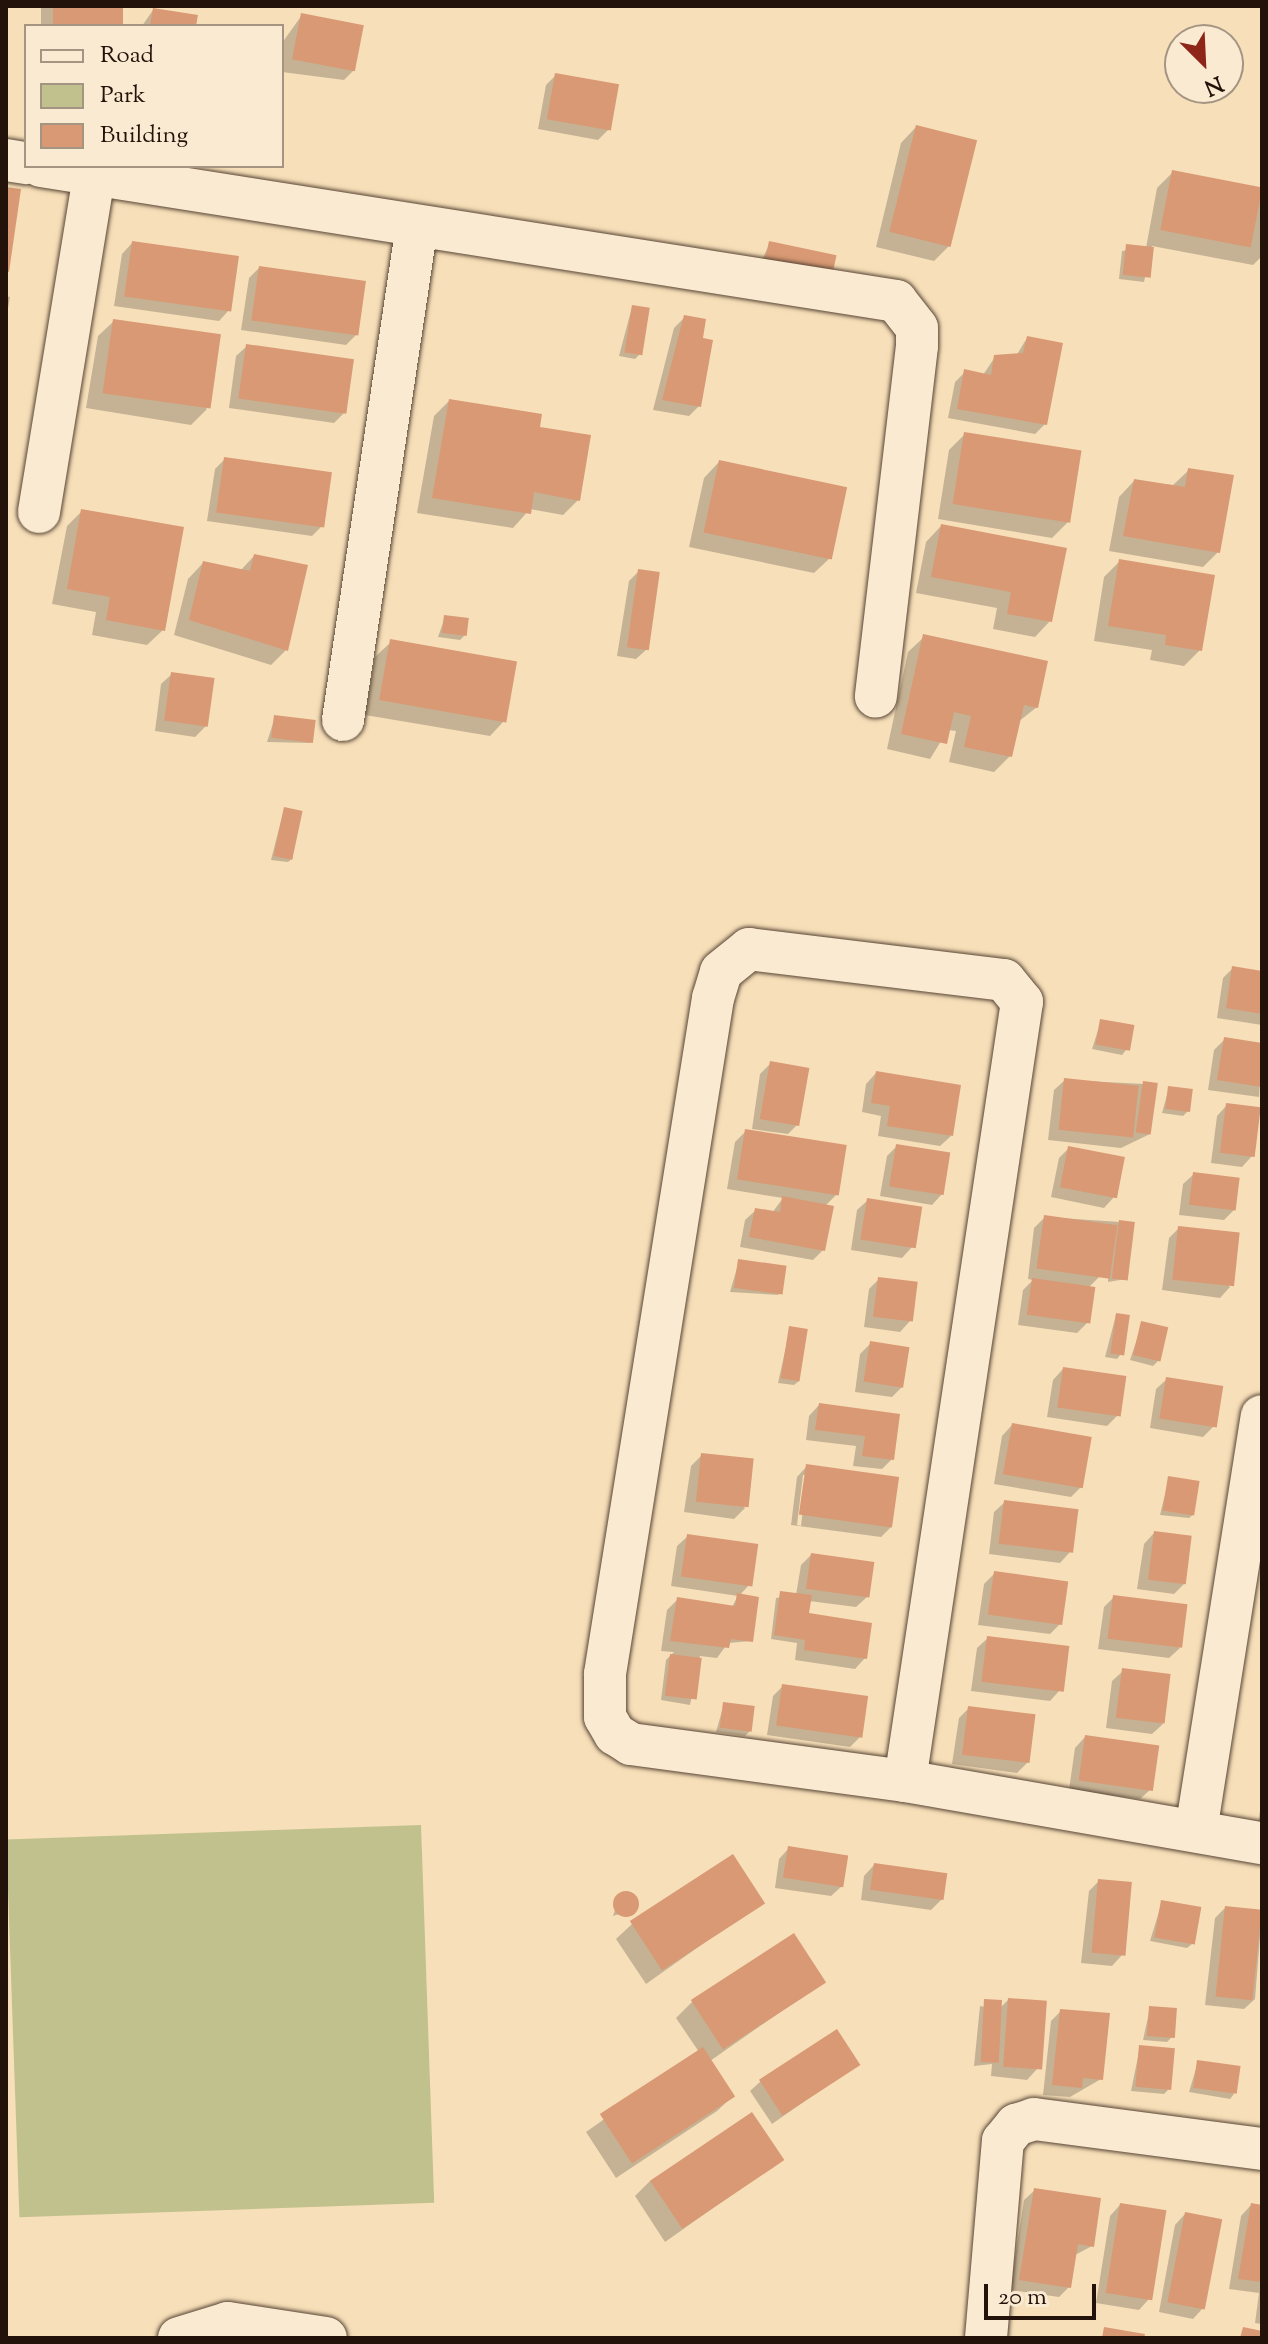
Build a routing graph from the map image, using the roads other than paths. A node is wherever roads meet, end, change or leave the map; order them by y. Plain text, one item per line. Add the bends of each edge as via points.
1 (53, 168) edge
2 (94, 175) junction
3 (416, 230) junction
4 (39, 512) dead end
5 (876, 697) dead end
6 (343, 720) dead end
7 (1262, 1416) edge
8 (905, 1781) junction
9 (1196, 1831) junction
10 (1262, 1843) edge
11 (1262, 2149) edge
12 (179, 2338) edge
13 (326, 2338) edge
14 (986, 2338) edge

1 - 2 street
2 - 3 street
2 - 4 street
3 - 5 street via 880,296 909,313 917,346
3 - 6 street
7 - 9 street
8 - 8 street via 1022,1002 1004,980 749,949 721,972 713,998 605,1674 605,1717 631,1744
8 - 9 street
9 - 10 street
11 - 14 street via 1034,2119 1016,2125 1003,2141
12 - 13 street via 228,2323

